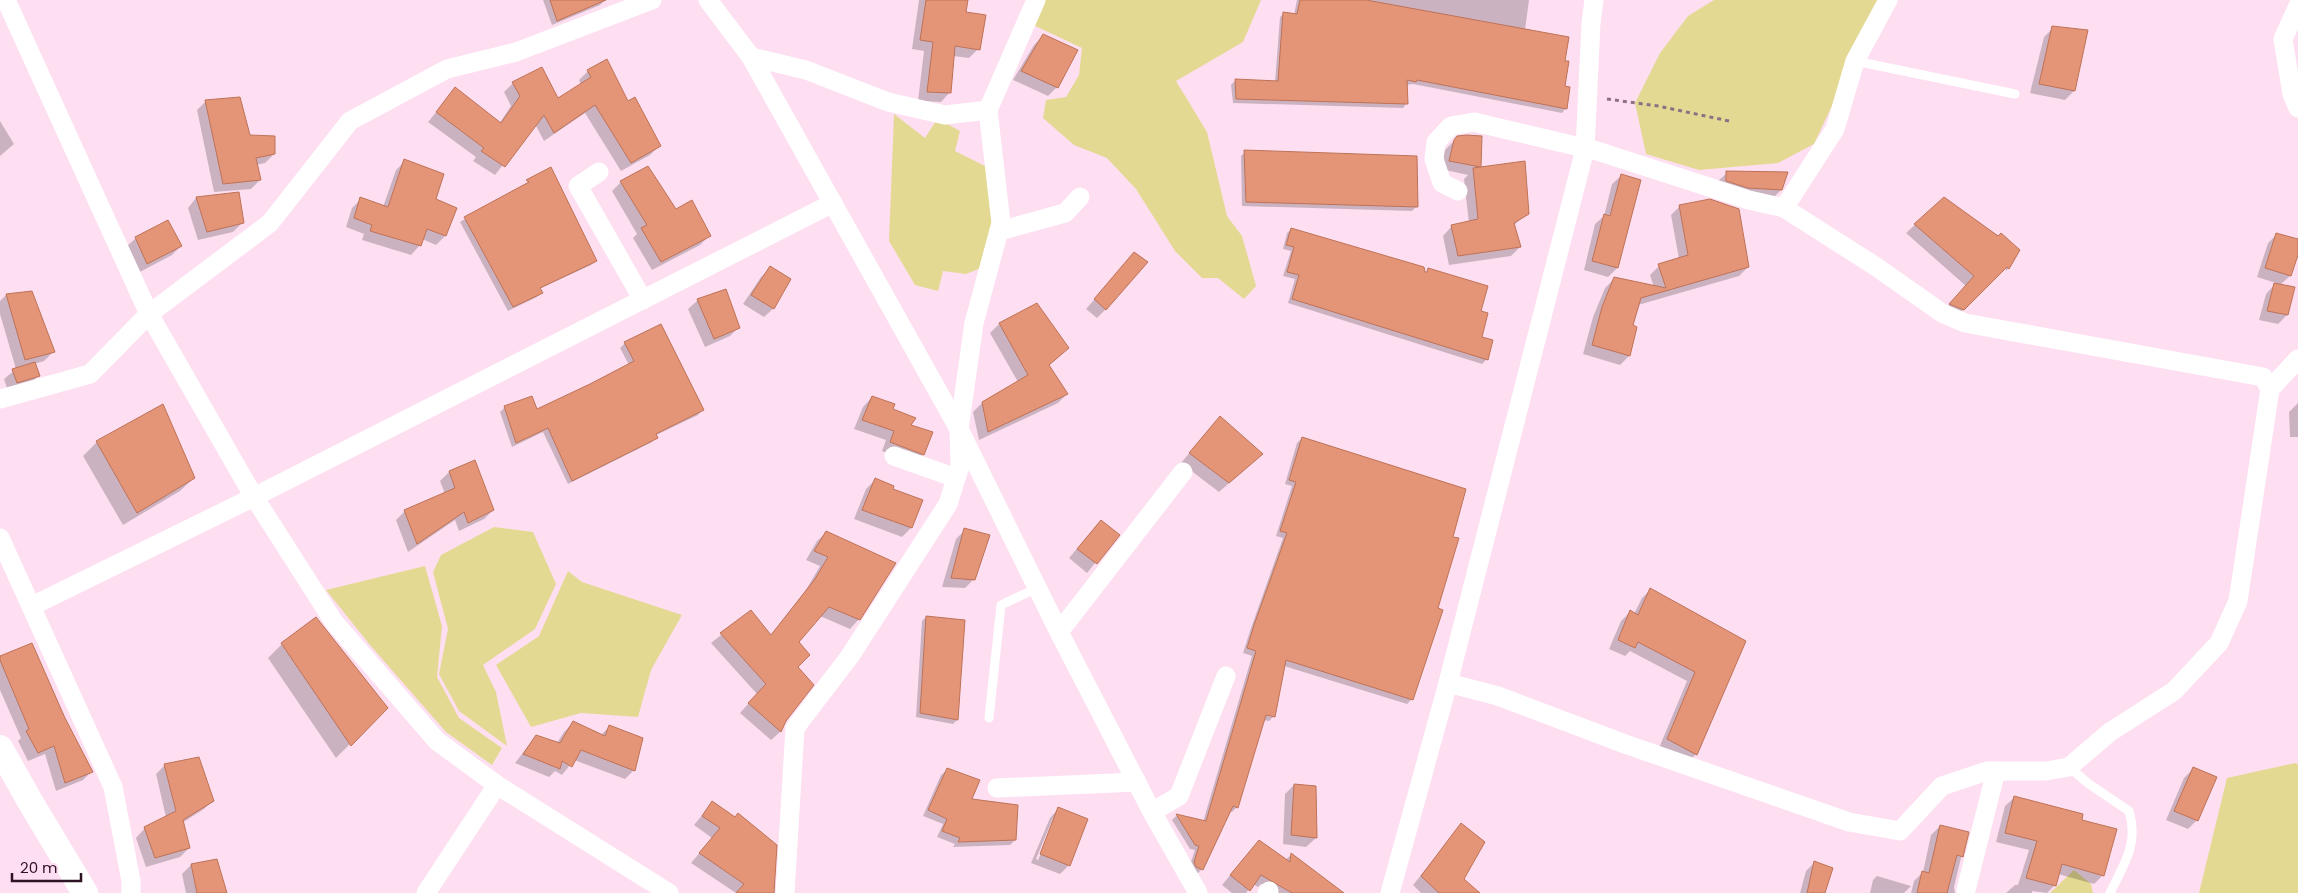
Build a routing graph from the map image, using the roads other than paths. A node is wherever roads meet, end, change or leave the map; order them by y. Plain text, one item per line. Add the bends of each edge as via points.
1 (6, 0) edge
2 (652, 0) edge
3 (708, 0) edge
4 (1036, 0) edge
5 (1594, 0) edge
6 (1888, 0) edge
7 (2298, 6) edge
8 (751, 57) junction
9 (1855, 61) junction
10 (2015, 94) dead end
11 (2298, 108) edge
12 (988, 110) junction
13 (1586, 149) junction
14 (599, 172) dead end
15 (1458, 191) dead end
16 (1080, 197) dead end
17 (833, 203) junction
18 (1784, 208) junction
19 (998, 231) junction
20 (643, 300) junction
21 (150, 314) junction
22 (2298, 359) edge
23 (2270, 389) junction
24 (0, 399) edge
25 (959, 430) junction
26 (894, 456) dead end
27 (1183, 472) dead end
28 (956, 478) junction
29 (254, 497) junction
30 (0, 538) edge
31 (1037, 588) junction
32 (32, 606) junction
33 (1059, 632) junction
34 (1226, 676) dead end
35 (1448, 683) junction
36 (989, 718) dead end
37 (0, 748) edge
38 (2069, 767) junction
39 (1996, 771) junction
40 (1137, 782) junction
41 (498, 785) junction
42 (997, 788) dead end
43 (1152, 812) junction
44 (1966, 890) dead end
45 (86, 893) edge
46 (131, 893) edge
47 (426, 893) edge
48 (669, 893) edge
49 (785, 893) edge
50 (1198, 893) edge
51 (1390, 893) edge
52 (2110, 893) edge

1 - 21 street
2 - 21 street via 516,52 447,69 350,121 270,223
3 - 8 street
4 - 12 street
5 - 13 street
6 - 9 street
7 - 11 street via 2283,39 2292,94
8 - 12 street via 806,70 888,102 945,115
8 - 17 street
9 - 10 lane
9 - 18 street via 1835,129
12 - 19 street via 1001,223
13 - 15 street via 1474,122 1451,126 1436,142 1434,160 1442,183
13 - 18 street
13 - 35 street
14 - 20 street via 578,186
16 - 19 street via 1064,213
17 - 20 street
17 - 25 street
18 - 23 street via 1942,313 1965,323 2263,377
19 - 25 street via 974,323
20 - 29 street
21 - 24 street via 90,374
21 - 29 street
22 - 23 street
23 - 38 street via 2238,602 2219,643 2174,691 2110,732
25 - 28 street via 960,466
25 - 31 street
26 - 28 street
27 - 33 street
28 - 49 street via 948,504 938,520 850,656 795,728
29 - 32 street
29 - 41 street via 334,622 437,741
30 - 32 street
31 - 33 street
31 - 36 lane via 1001,606
32 - 46 street via 113,787
33 - 40 street
34 - 43 street via 1179,796
35 - 39 street via 1498,696 1849,822 1900,831 1942,786
35 - 51 street
37 - 45 street via 30,804
38 - 39 street via 2046,771
38 - 52 lane via 2129,811 2134,828 2130,851
39 - 44 street
40 - 42 street
40 - 43 street
41 - 47 street
41 - 48 street
43 - 50 street

